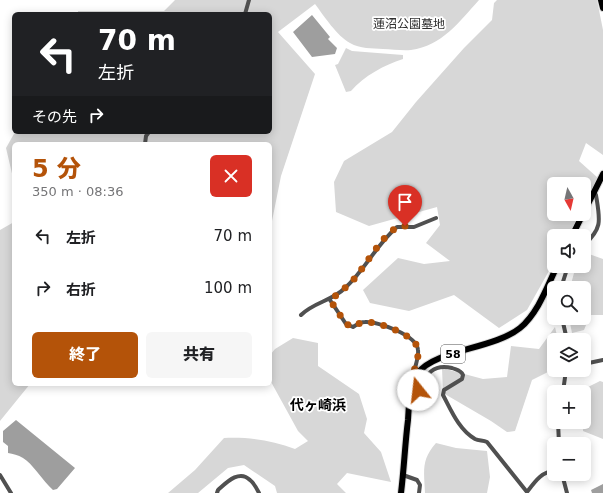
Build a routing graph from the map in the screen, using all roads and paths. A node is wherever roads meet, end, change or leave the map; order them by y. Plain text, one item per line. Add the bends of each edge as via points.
1 (249, 0) edge
2 (601, 0) edge
3 (603, 8) edge
4 (246, 12) edge
5 (603, 174) edge
6 (594, 192) junction
7 (591, 198) edge
8 (436, 218) dead end
9 (591, 240) edge
10 (553, 273) edge
11 (330, 300) junction
12 (301, 315) dead end
13 (603, 360) edge
14 (591, 363) edge
15 (415, 378) junction
16 (411, 389) junction
17 (547, 472) edge
18 (0, 475) edge
19 (403, 475) junction
20 (564, 481) edge
21 (2, 483) edge
22 (11, 493) edge
23 (217, 493) edge
24 (259, 493) edge
25 (401, 493) edge
26 (419, 493) edge
27 (527, 493) edge
28 (567, 493) edge

1 - 4 street
2 - 3 main road
5 - 6 main road
6 - 7 main road
6 - 9 street via 600,225
8 - 11 street via 414,227 397,227 345,289
10 - 15 main road, 58 via 531,317 520,328 497,341 435,360 423,368
11 - 12 street via 318,303
11 - 15 street via 346,324 353,327 365,322 382,325 397,330 415,342 418,349 413,375
13 - 14 street
15 - 16 main road, 58
16 - 19 main road, 58
16 - 27 street via 418,390 423,379 436,368 450,368 462,372 461,381 444,390 446,400 466,432 478,441 487,442
17 - 27 street via 536,480
18 - 21 street
19 - 25 main road, 58
19 - 26 street via 417,480 420,485
20 - 28 street
21 - 22 street
23 - 24 street via 238,475 250,479

